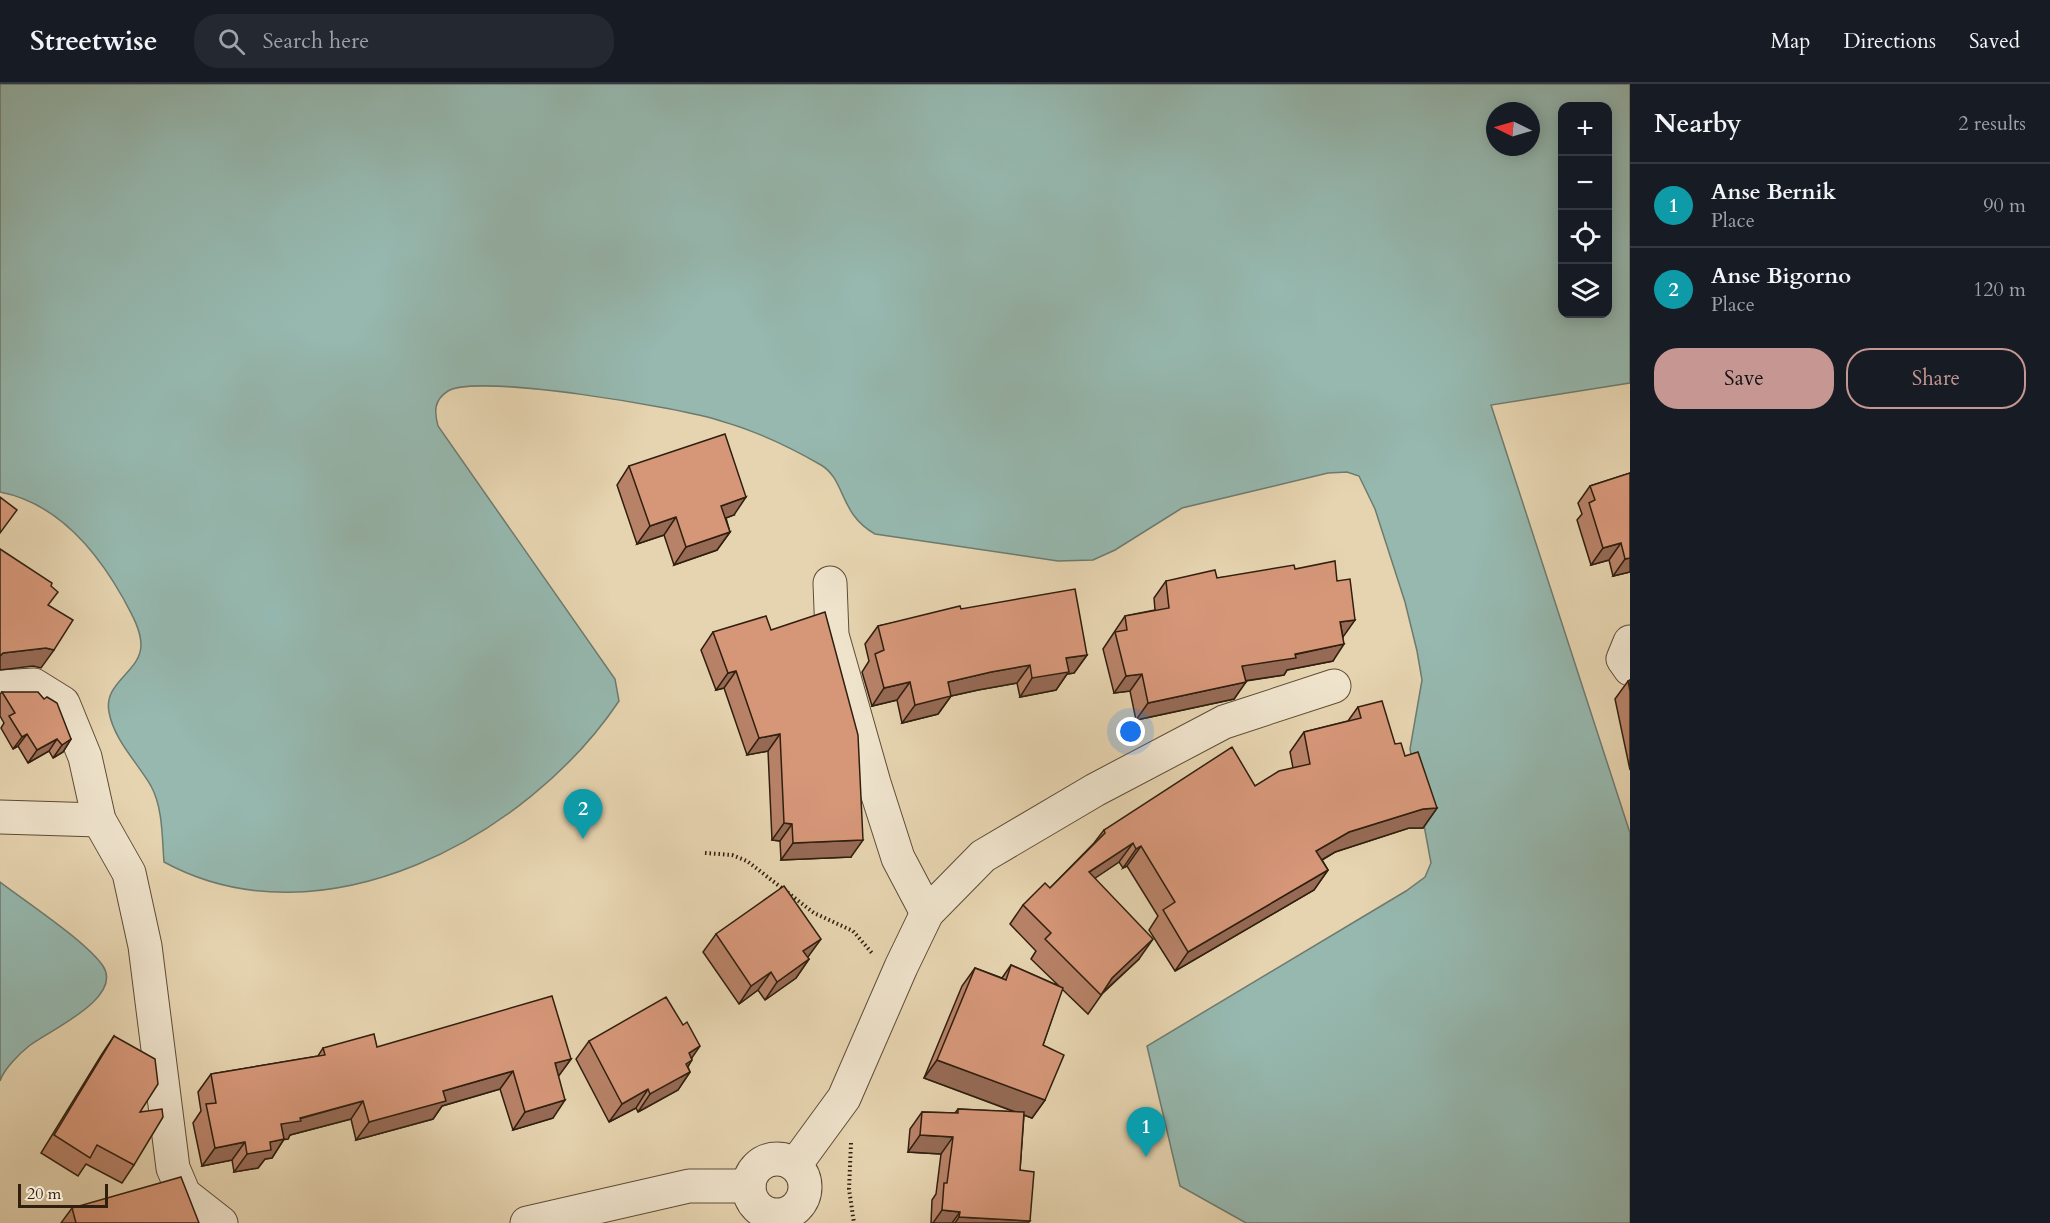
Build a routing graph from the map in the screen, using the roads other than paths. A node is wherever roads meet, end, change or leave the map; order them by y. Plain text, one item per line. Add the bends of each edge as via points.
1 (830, 583) dead end
2 (1630, 642) edge
3 (1630, 669) edge
4 (1334, 686) dead end
5 (0, 687) edge
6 (0, 817) edge
7 (99, 820) junction
8 (927, 913) junction
9 (795, 1165) junction
10 (749, 1186) junction
11 (799, 1216) edge
12 (221, 1223) edge
13 (527, 1223) edge

1 - 8 street via 832,635 874,783 898,858
2 - 3 street via 1623,660
4 - 8 street via 1224,722 1095,790 983,856
5 - 7 street via 34,685 63,703 85,757
6 - 7 street
7 - 12 street via 129,873 145,946 173,1168 184,1194
8 - 9 street via 844,1098
9 - 10 street via 770,1160 755,1170
9 - 11 street via 805,1188
10 - 11 street via 754,1203 769,1214
10 - 13 street via 689,1186

